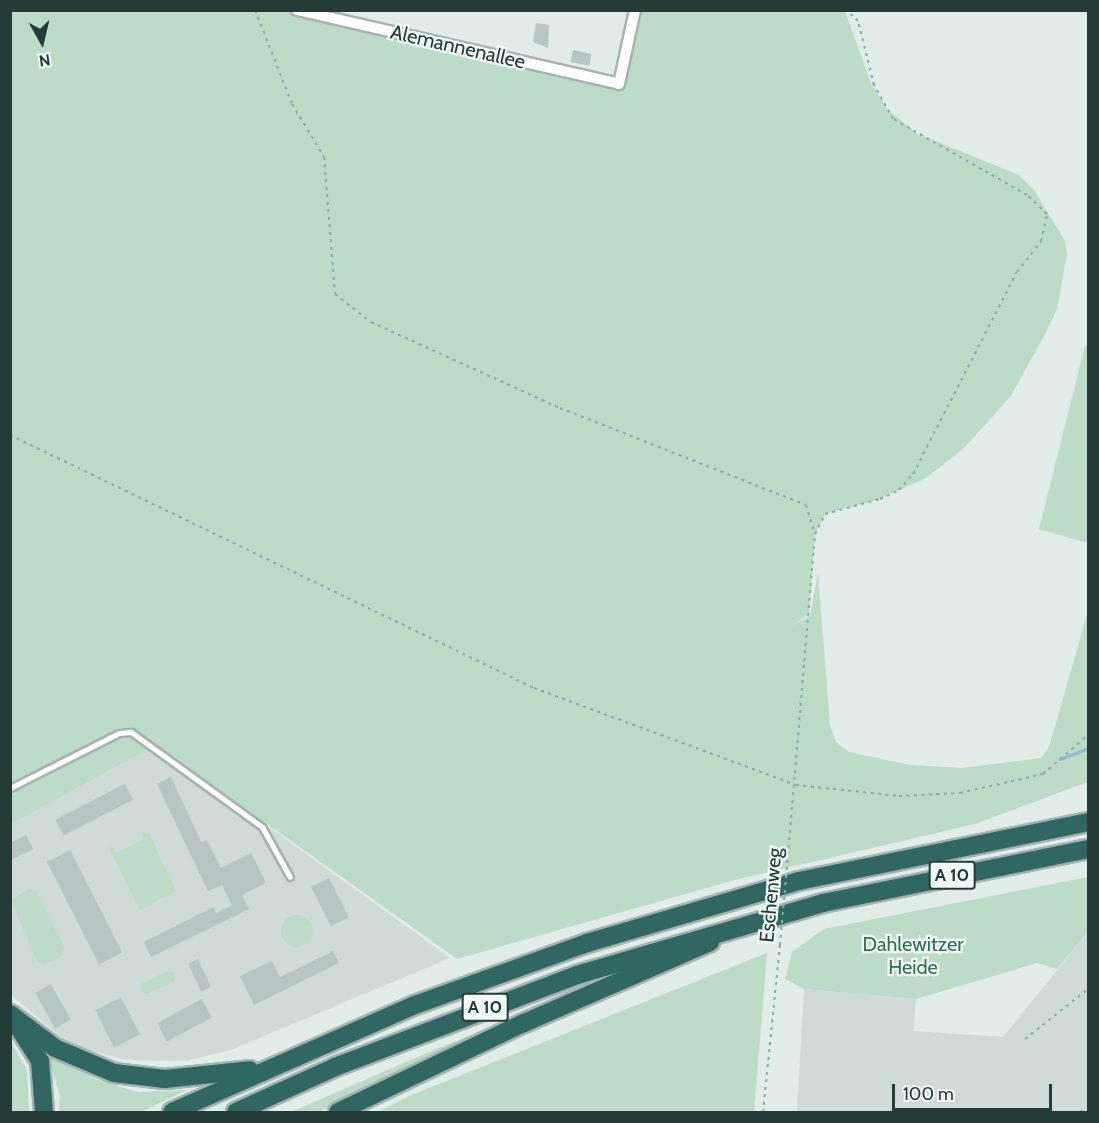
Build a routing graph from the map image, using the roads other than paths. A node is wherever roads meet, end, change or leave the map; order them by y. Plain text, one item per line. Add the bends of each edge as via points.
1 (297, 10) edge
2 (635, 10) edge
3 (10, 788) edge
4 (1089, 822) edge
5 (1089, 849) edge
6 (291, 877) dead end
7 (742, 924) junction
8 (10, 1015) edge
9 (264, 1069) junction
10 (44, 1113) edge
11 (172, 1113) edge
12 (236, 1113) edge
13 (338, 1113) edge

1 - 2 street, Alemannenallee via 619,84
3 - 6 lane via 119,733 131,732 262,827
4 - 9 highway, A 10 via 903,857 660,920 495,974
5 - 7 highway, A 10 via 911,883
7 - 12 highway, A 10 via 496,1003
7 - 13 highway via 682,958 524,1023
8 - 9 highway via 55,1048 114,1073 165,1079
8 - 10 highway via 40,1061
9 - 11 highway, A 10

